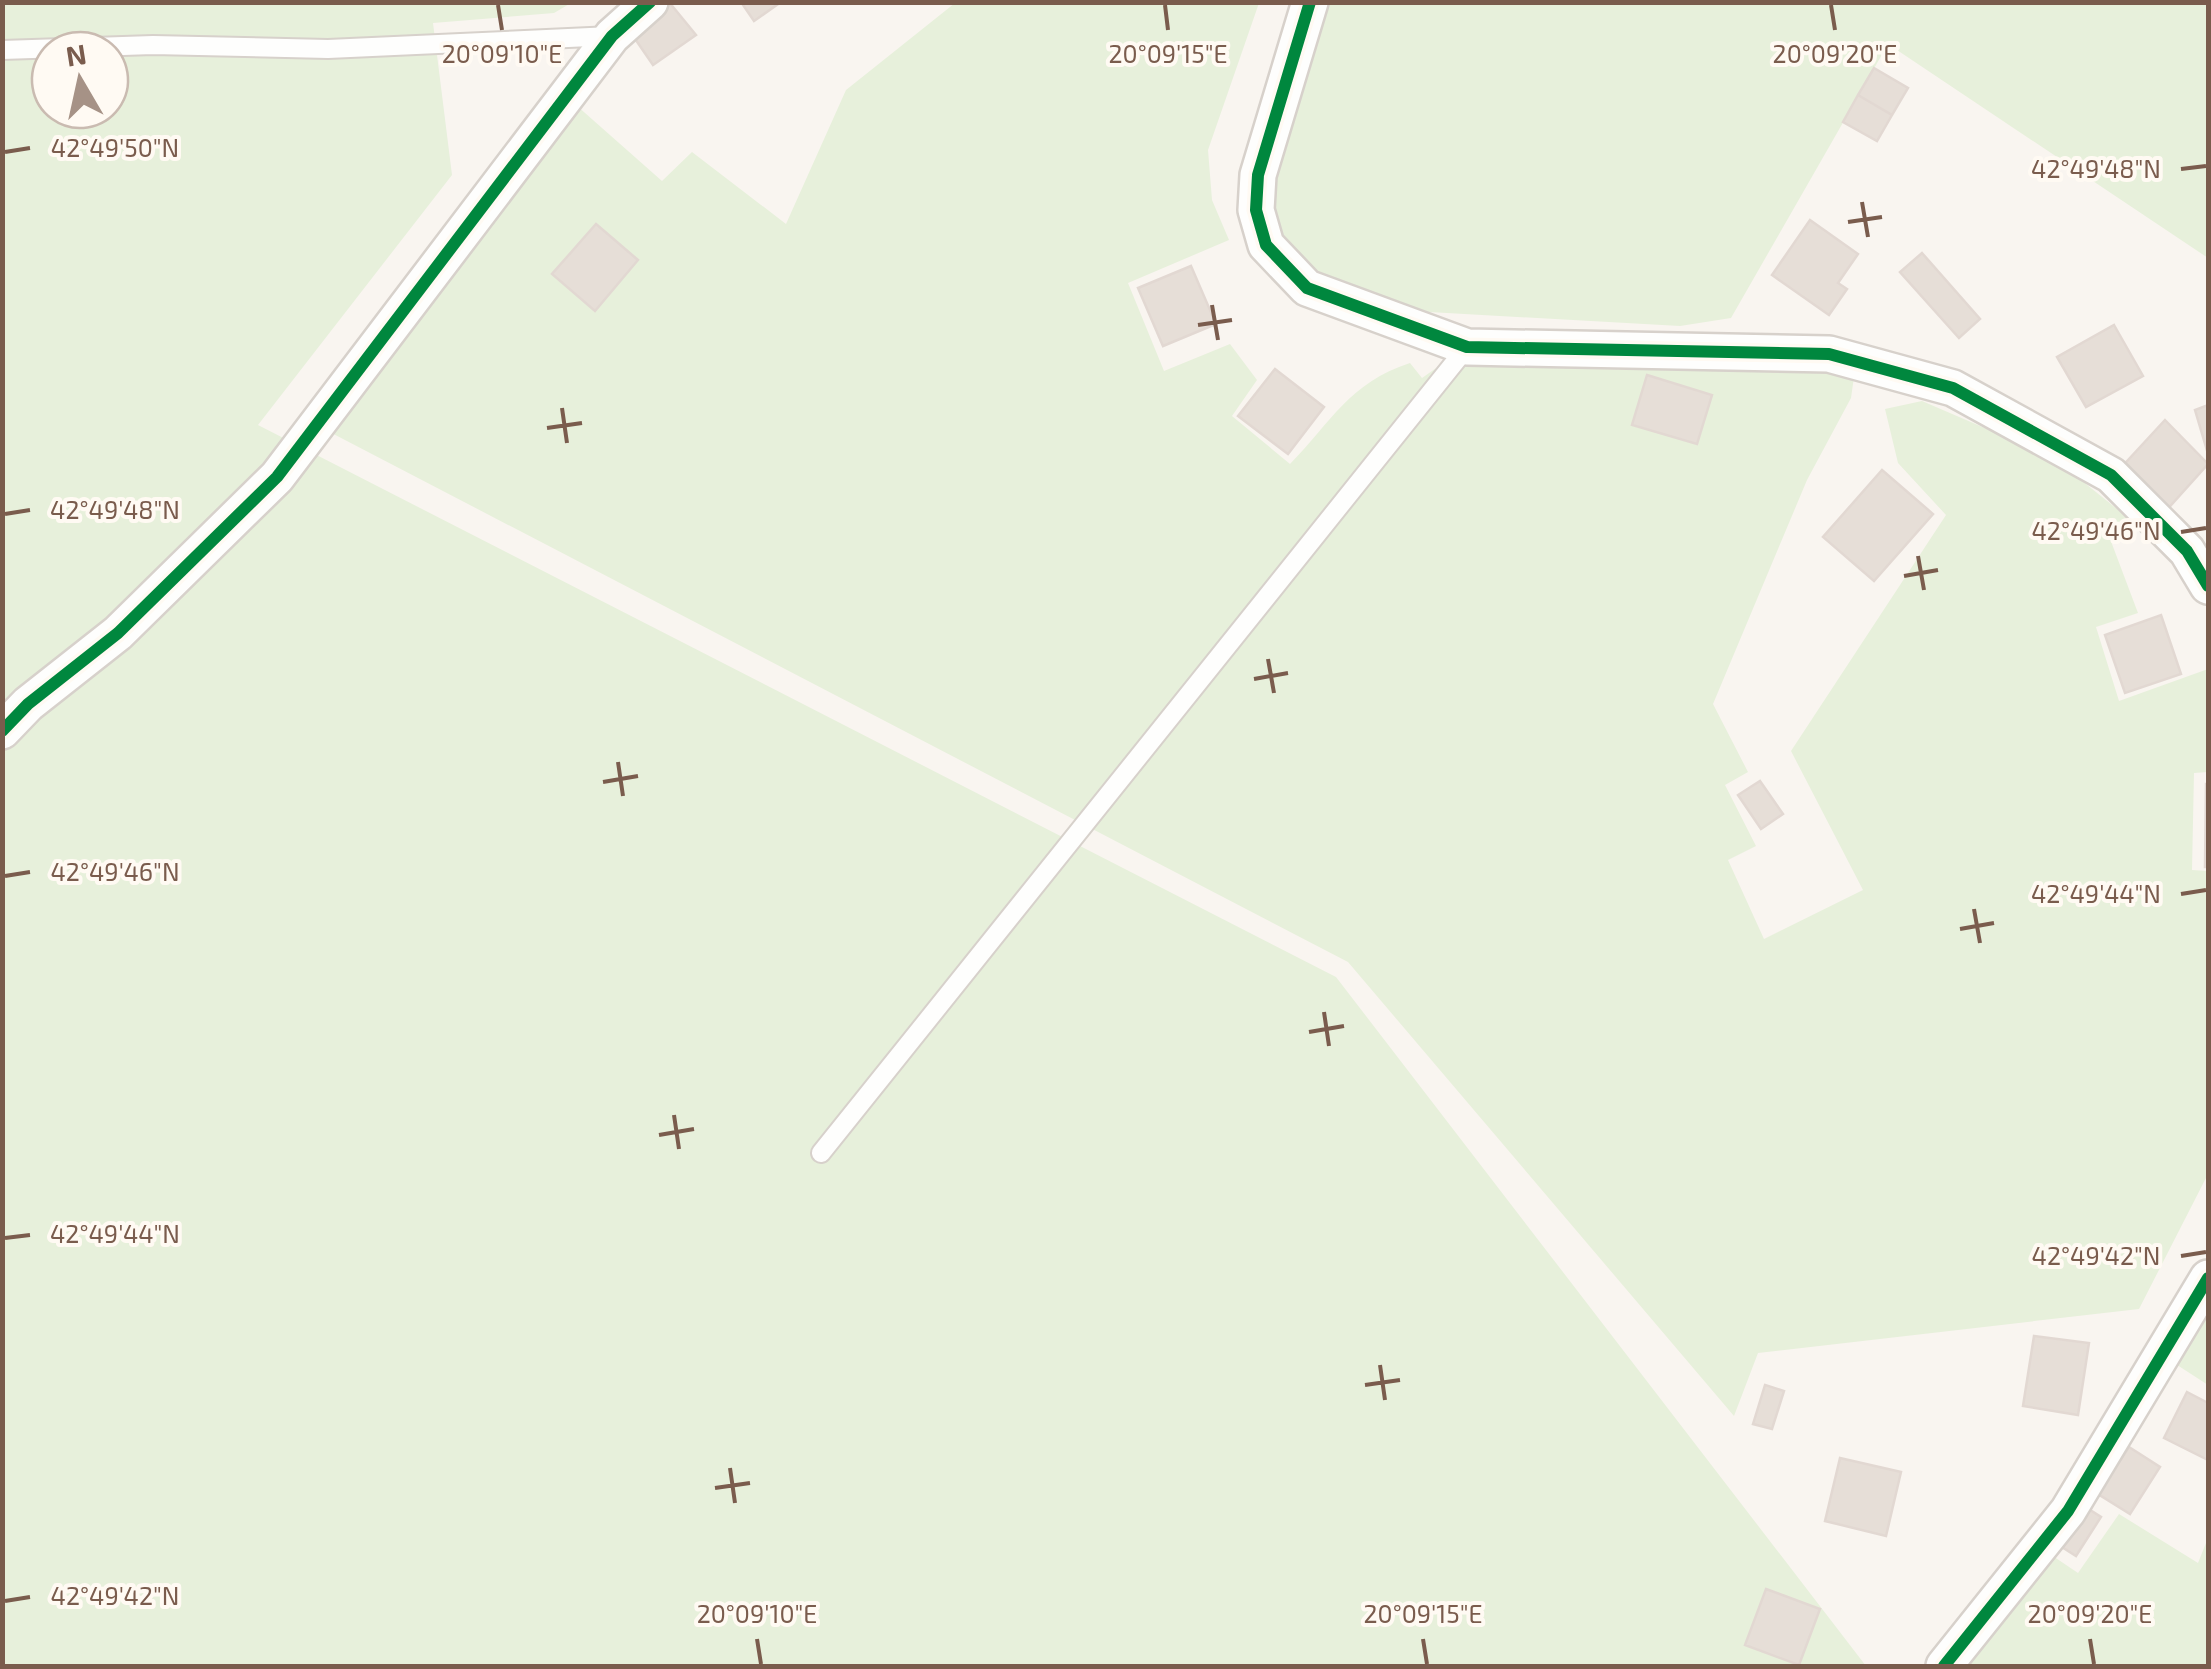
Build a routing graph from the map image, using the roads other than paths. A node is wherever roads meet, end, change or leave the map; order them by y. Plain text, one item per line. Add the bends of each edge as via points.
1 (650, 2) edge
2 (1310, 2) edge
3 (612, 36) junction
4 (2, 50) edge
5 (1467, 347) junction
6 (2208, 586) edge
7 (2, 731) edge
8 (821, 1153) dead end
9 (2208, 1278) edge
10 (1944, 1666) edge

1 - 3 street
2 - 5 street via 1258,175 1256,210 1266,245 1308,288
3 - 4 lane via 328,48
3 - 7 street via 278,477 118,632
5 - 6 street via 1829,354 1953,388 2111,475 2187,550
5 - 8 lane
9 - 10 street via 2068,1512

